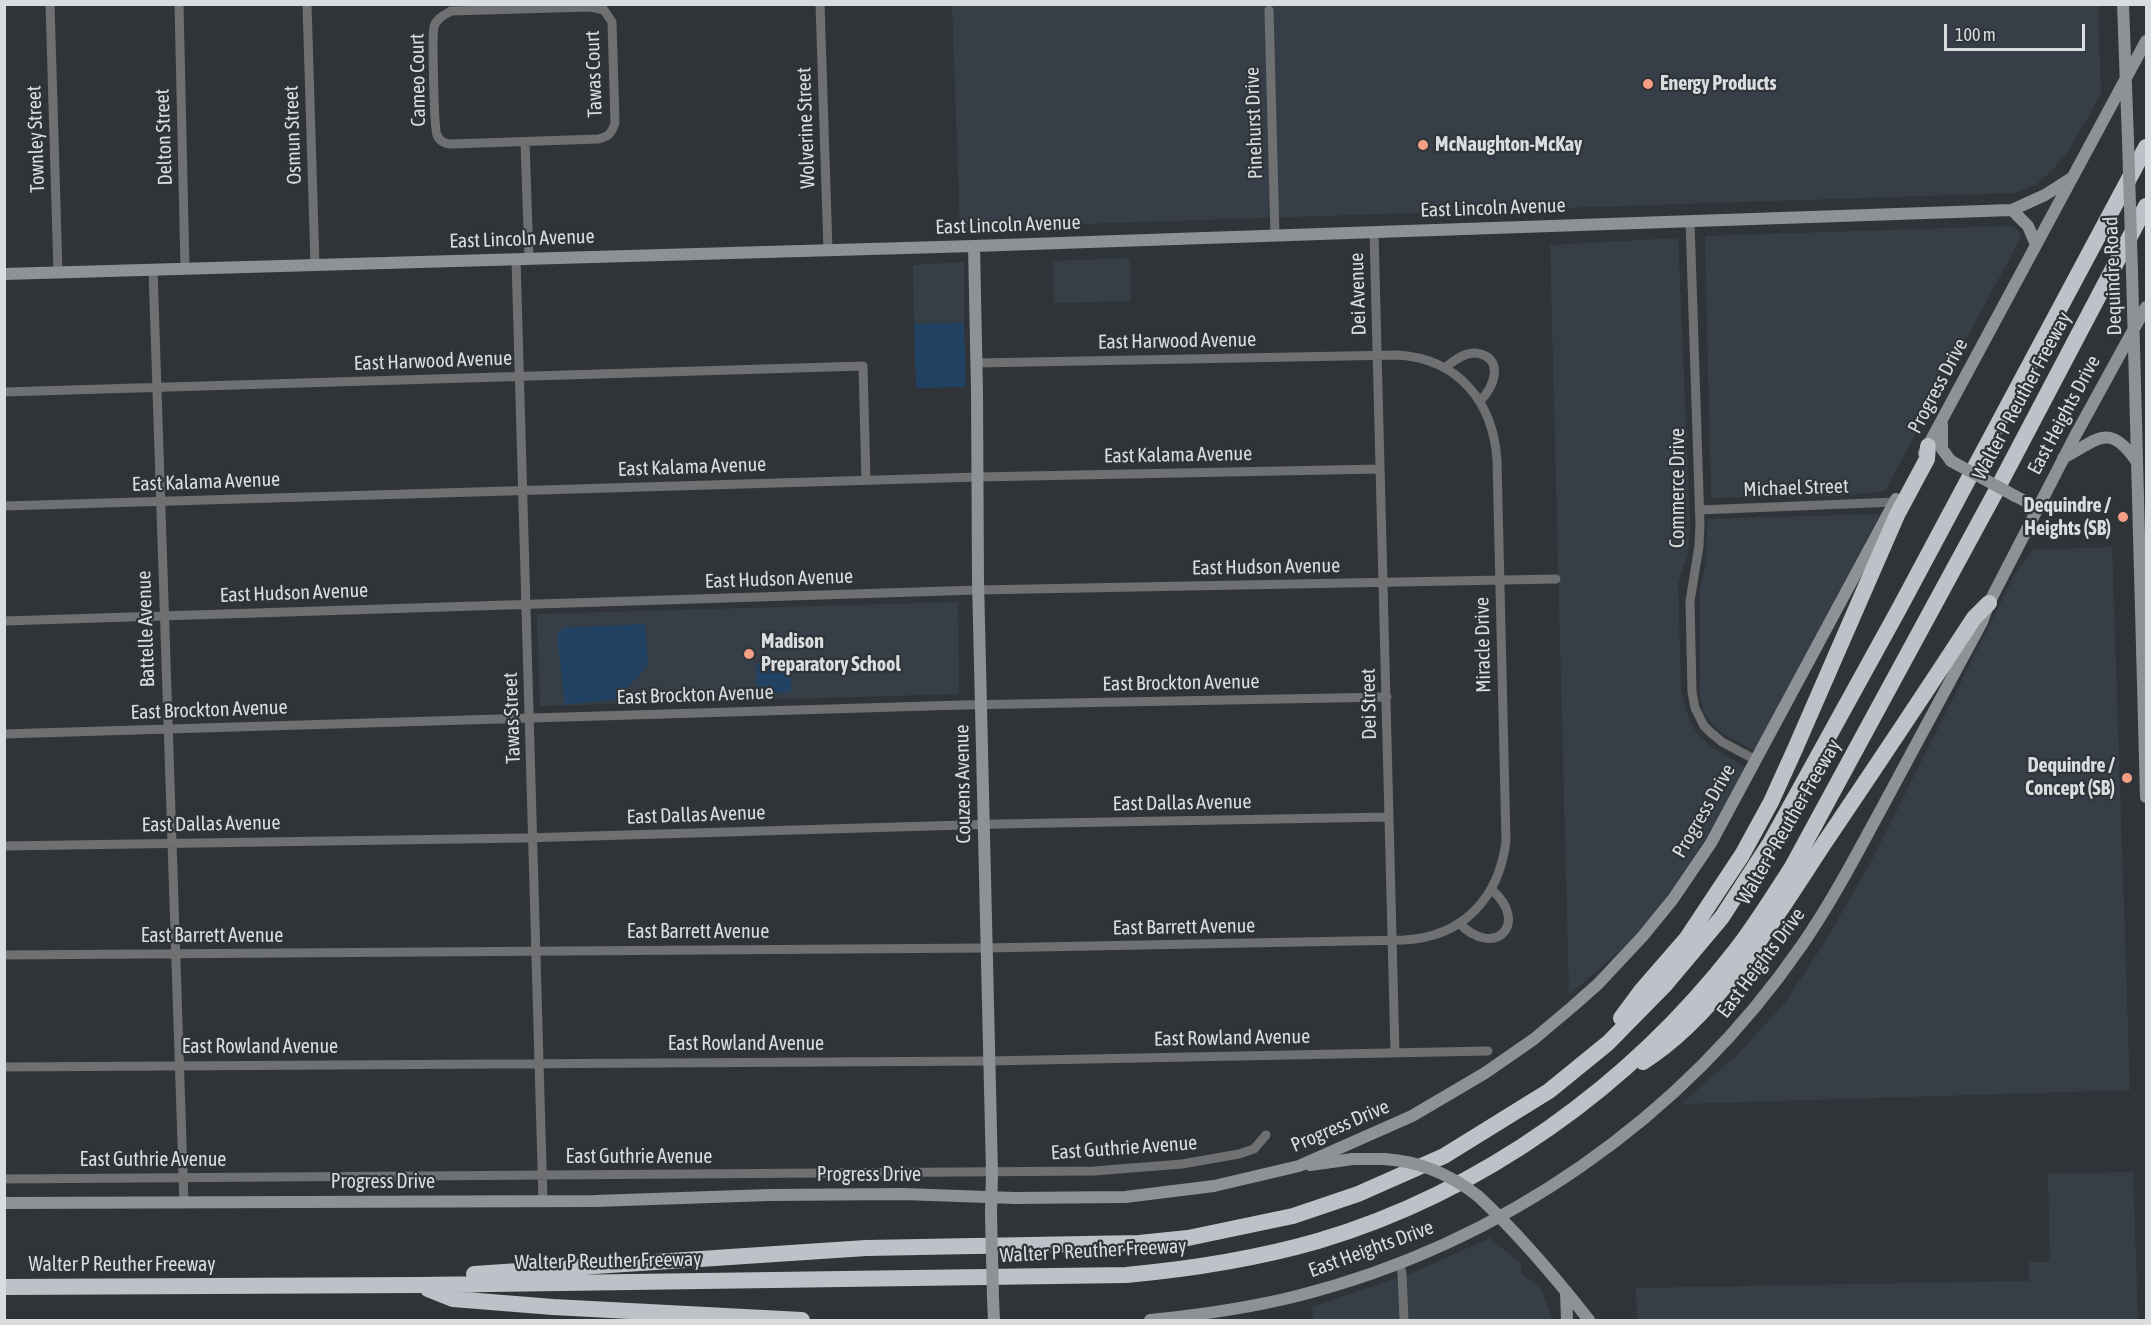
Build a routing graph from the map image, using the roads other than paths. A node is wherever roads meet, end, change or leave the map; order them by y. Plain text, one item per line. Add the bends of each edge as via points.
1 (50, 4) edge
2 (178, 4) edge
3 (307, 4) edge
4 (820, 4) edge
5 (2123, 4) edge
6 (522, 7) edge
7 (1269, 10) dead end
8 (2146, 41) edge
9 (2126, 78) junction
10 (525, 142) junction
11 (2146, 147) edge
12 (2072, 177) junction
13 (2146, 207) edge
14 (2012, 210) junction
15 (1690, 221) junction
16 (1374, 232) junction
17 (1275, 236) junction
18 (2036, 244) junction
19 (974, 246) junction
20 (828, 250) junction
21 (522, 259) junction
22 (315, 265) junction
23 (185, 269) junction
24 (153, 270) junction
25 (58, 273) junction
26 (4, 274) edge
27 (2146, 307) edge
28 (2134, 328) junction
29 (1378, 355) junction
30 (977, 363) junction
31 (1444, 368) junction
32 (520, 376) junction
33 (157, 387) junction
34 (4, 392) edge
35 (1480, 401) junction
36 (1944, 418) junction
37 (1928, 446) junction
38 (2063, 458) junction
39 (2138, 463) junction
40 (1380, 469) junction
41 (978, 477) junction
42 (866, 480) junction
43 (523, 490) junction
44 (160, 501) junction
45 (1895, 502) junction
46 (4, 506) edge
47 (2039, 507) junction
48 (1699, 510) junction
49 (2143, 543) edge
50 (1556, 579) dead end
51 (1500, 580) junction
52 (1383, 583) junction
53 (978, 590) junction
54 (1989, 603) junction
55 (527, 604) junction
56 (164, 615) junction
57 (4, 621) edge
58 (1387, 697) junction
59 (981, 705) junction
60 (530, 718) junction
61 (167, 729) junction
62 (4, 734) edge
63 (1756, 760) junction
64 (2146, 776) edge
65 (2146, 797) edge
66 (1389, 817) junction
67 (984, 824) junction
68 (533, 837) junction
69 (172, 843) junction
70 (4, 846) edge
71 (1492, 890) junction
72 (1460, 923) junction
73 (1393, 941) junction
74 (986, 948) junction
75 (537, 951) junction
76 (176, 954) junction
77 (4, 955) edge
78 (1608, 1043) junction
79 (1488, 1051) dead end
80 (1395, 1053) junction
81 (989, 1061) junction
82 (540, 1064) junction
83 (180, 1066) junction
84 (4, 1067) edge
85 (1602, 1088) junction
86 (1266, 1136) dead end
87 (1299, 1166) junction
88 (992, 1173) junction
89 (543, 1176) junction
90 (184, 1178) junction
91 (4, 1179) edge
92 (992, 1196) junction
93 (543, 1201) junction
94 (4, 1203) edge
95 (184, 1203) junction
96 (1500, 1216) junction
97 (1400, 1263) junction
98 (317, 1284) junction
99 (418, 1285) junction
100 (4, 1287) edge
101 (1566, 1291) junction
102 (802, 1320) edge
103 (994, 1320) edge
104 (1150, 1320) edge
105 (1404, 1320) edge
106 (1567, 1320) edge
107 (1589, 1320) edge

1 - 25 street, Townley Street
2 - 23 street, Delton Street
3 - 22 street, Osmun Street
4 - 20 street, Wolverine Street
5 - 9 main road, Dequindre Road
6 - 10 street, Tawas Court via 597,8 607,14 612,28 615,123 604,138
6 - 10 street, Cameo Court via 451,11 437,21 435,99 436,133 442,142
7 - 17 street, Pinehurst Drive
8 - 9 main road, Progress Drive
9 - 12 main road, Progress Drive
9 - 28 main road, Dequindre Road, bridge
10 - 21 street, Tawas Street
11 - 78 highway, Walter P Reuther Freeway via 1770,843 1722,917 1664,986
12 - 14 main road, East Lincoln Avenue
12 - 18 main road, Progress Drive
13 - 85 highway, Walter P Reuther Freeway via 1792,867 1736,950 1693,1001
14 - 15 main road, East Lincoln Avenue
14 - 18 main road via 2028,226
15 - 16 main road, East Lincoln Avenue
15 - 48 street, Commerce Drive
16 - 17 main road, East Lincoln Avenue
16 - 29 street, Dei Avenue
17 - 19 main road, East Lincoln Avenue
18 - 36 main road, Progress Drive
19 - 20 main road, East Lincoln Avenue
19 - 30 main road, Couzens Avenue
20 - 21 main road, East Lincoln Avenue
21 - 22 main road, East Lincoln Avenue
21 - 32 street, Tawas Street
22 - 23 main road, East Lincoln Avenue
23 - 24 main road, East Lincoln Avenue
24 - 25 main road, East Lincoln Avenue
24 - 33 street, Battelle Avenue
25 - 26 main road, East Lincoln Avenue
27 - 28 main road, East Heights Drive
28 - 38 main road, East Heights Drive
28 - 39 main road, Dequindre Road
29 - 30 street, East Harwood Avenue
29 - 31 street, Miracle Drive via 1415,357
29 - 40 street, Dei Street
30 - 41 main road, Couzens Avenue
31 - 35 street, Miracle Drive via 1466,384
31 - 35 street via 1459,357 1474,353 1487,358 1494,369 1494,380 1491,390
32 - 33 street, East Harwood Avenue
32 - 42 street, East Harwood Avenue via 863,366
32 - 43 street, Tawas Street
33 - 34 street, East Harwood Avenue
33 - 44 street, Battelle Avenue
35 - 51 street, Miracle Drive via 1490,421 1496,448
36 - 37 main road, Progress Drive
36 - 47 main road, bridge via 1941,444 1951,461
37 - 45 main road, Progress Drive
37 - 78 highway via 1927,459 1897,515 1785,770 1743,855 1687,938 1619,1021
38 - 39 main road via 2094,440 2112,438 2123,443
38 - 47 main road, East Heights Drive
39 - 49 main road, Dequindre Road
40 - 41 street, East Kalama Avenue
40 - 52 street, Dei Street
41 - 42 street, East Kalama Avenue
41 - 53 main road, Couzens Avenue
42 - 43 street, East Kalama Avenue
43 - 44 street, East Kalama Avenue
43 - 55 street, Tawas Street
44 - 46 street, East Kalama Avenue
44 - 56 street, Battelle Avenue
45 - 48 street, Michael Street
45 - 63 main road, Progress Drive
47 - 54 main road, East Heights Drive
48 - 63 street, Commerce Drive via 1699,546 1690,601 1693,700 1709,731
49 - 64 main road, Dequindre Road
50 - 51 street, East Hudson Avenue
51 - 52 street, East Hudson Avenue
51 - 71 street, Miracle Drive via 1506,841
52 - 53 street, East Hudson Avenue
52 - 58 street, Dei Street
53 - 55 street, East Hudson Avenue
53 - 59 main road, Couzens Avenue
54 - 85 highway via 1974,618 1739,967 1663,1050
54 - 96 main road, East Heights Drive via 1860,849 1827,907 1775,983 1706,1062 1634,1128 1554,1185
55 - 56 street, East Hudson Avenue
55 - 60 street, Tawas Street
56 - 57 street, East Hudson Avenue
56 - 61 street, Battelle Avenue
58 - 59 street, East Brockton Avenue
58 - 66 street, Dei Street
59 - 60 street, East Brockton Avenue
59 - 67 main road, Couzens Avenue
60 - 61 street, East Brockton Avenue
60 - 68 street, Tawas Street
61 - 62 street, East Brockton Avenue
61 - 69 street, Battelle Avenue
63 - 87 main road, Progress Drive via 1711,843 1673,899 1614,967 1572,1007 1500,1064 1432,1105
64 - 65 main road, Dequindre Road
66 - 67 street, East Dallas Avenue
66 - 73 street, Dei Street
67 - 68 street, East Dallas Avenue
67 - 74 main road, Couzens Avenue
68 - 69 street, East Dallas Avenue
68 - 75 street, Tawas Street
69 - 70 street, East Dallas Avenue
69 - 76 street, Battelle Avenue
71 - 72 street, Miracle Drive
71 - 72 street via 1508,911 1505,931 1497,938 1483,939
72 - 73 street, Miracle Drive via 1430,937
73 - 74 street, East Barrett Avenue
73 - 80 street, Dei Street
74 - 75 street, East Barrett Avenue
74 - 81 main road, Couzens Avenue
75 - 76 street, East Barrett Avenue
75 - 82 street, Tawas Street
76 - 77 street, East Barrett Avenue
76 - 83 street, Battelle Avenue
78 - 98 highway, Walter P Reuther Freeway via 1550,1091 1444,1156 1358,1194 1293,1216 1188,1238 1139,1243 866,1248
79 - 80 street, East Rowland Avenue
80 - 81 street, East Rowland Avenue
81 - 82 street, East Rowland Avenue
81 - 88 main road, Couzens Avenue
82 - 83 street, East Rowland Avenue
82 - 89 street, Tawas Street
83 - 84 street, East Rowland Avenue
83 - 90 street, Battelle Avenue
85 - 99 highway, Walter P Reuther Freeway via 1526,1144 1439,1193 1319,1240 1224,1263 1115,1276
86 - 88 street, East Guthrie Avenue via 1247,1152 1182,1164 1129,1170
87 - 92 main road, Progress Drive via 1179,1192 1083,1198
87 - 96 main road, bridge via 1353,1159 1411,1162 1456,1181
88 - 89 street, East Guthrie Avenue
88 - 92 main road, Couzens Avenue
89 - 90 street, East Guthrie Avenue
89 - 93 street, Tawas Street
90 - 91 street, East Guthrie Avenue
90 - 95 street, Battelle Avenue
92 - 93 main road, Progress Drive via 780,1195
92 - 103 main road, Couzens Avenue, bridge
93 - 95 main road, Progress Drive
94 - 95 main road, Progress Drive
96 - 97 main road, East Heights Drive
96 - 101 main road
97 - 104 main road, East Heights Drive via 1296,1296
97 - 105 street
98 - 99 highway, Walter P Reuther Freeway
98 - 100 highway, Walter P Reuther Freeway
99 - 102 highway via 453,1299
101 - 106 main road
101 - 107 main road

